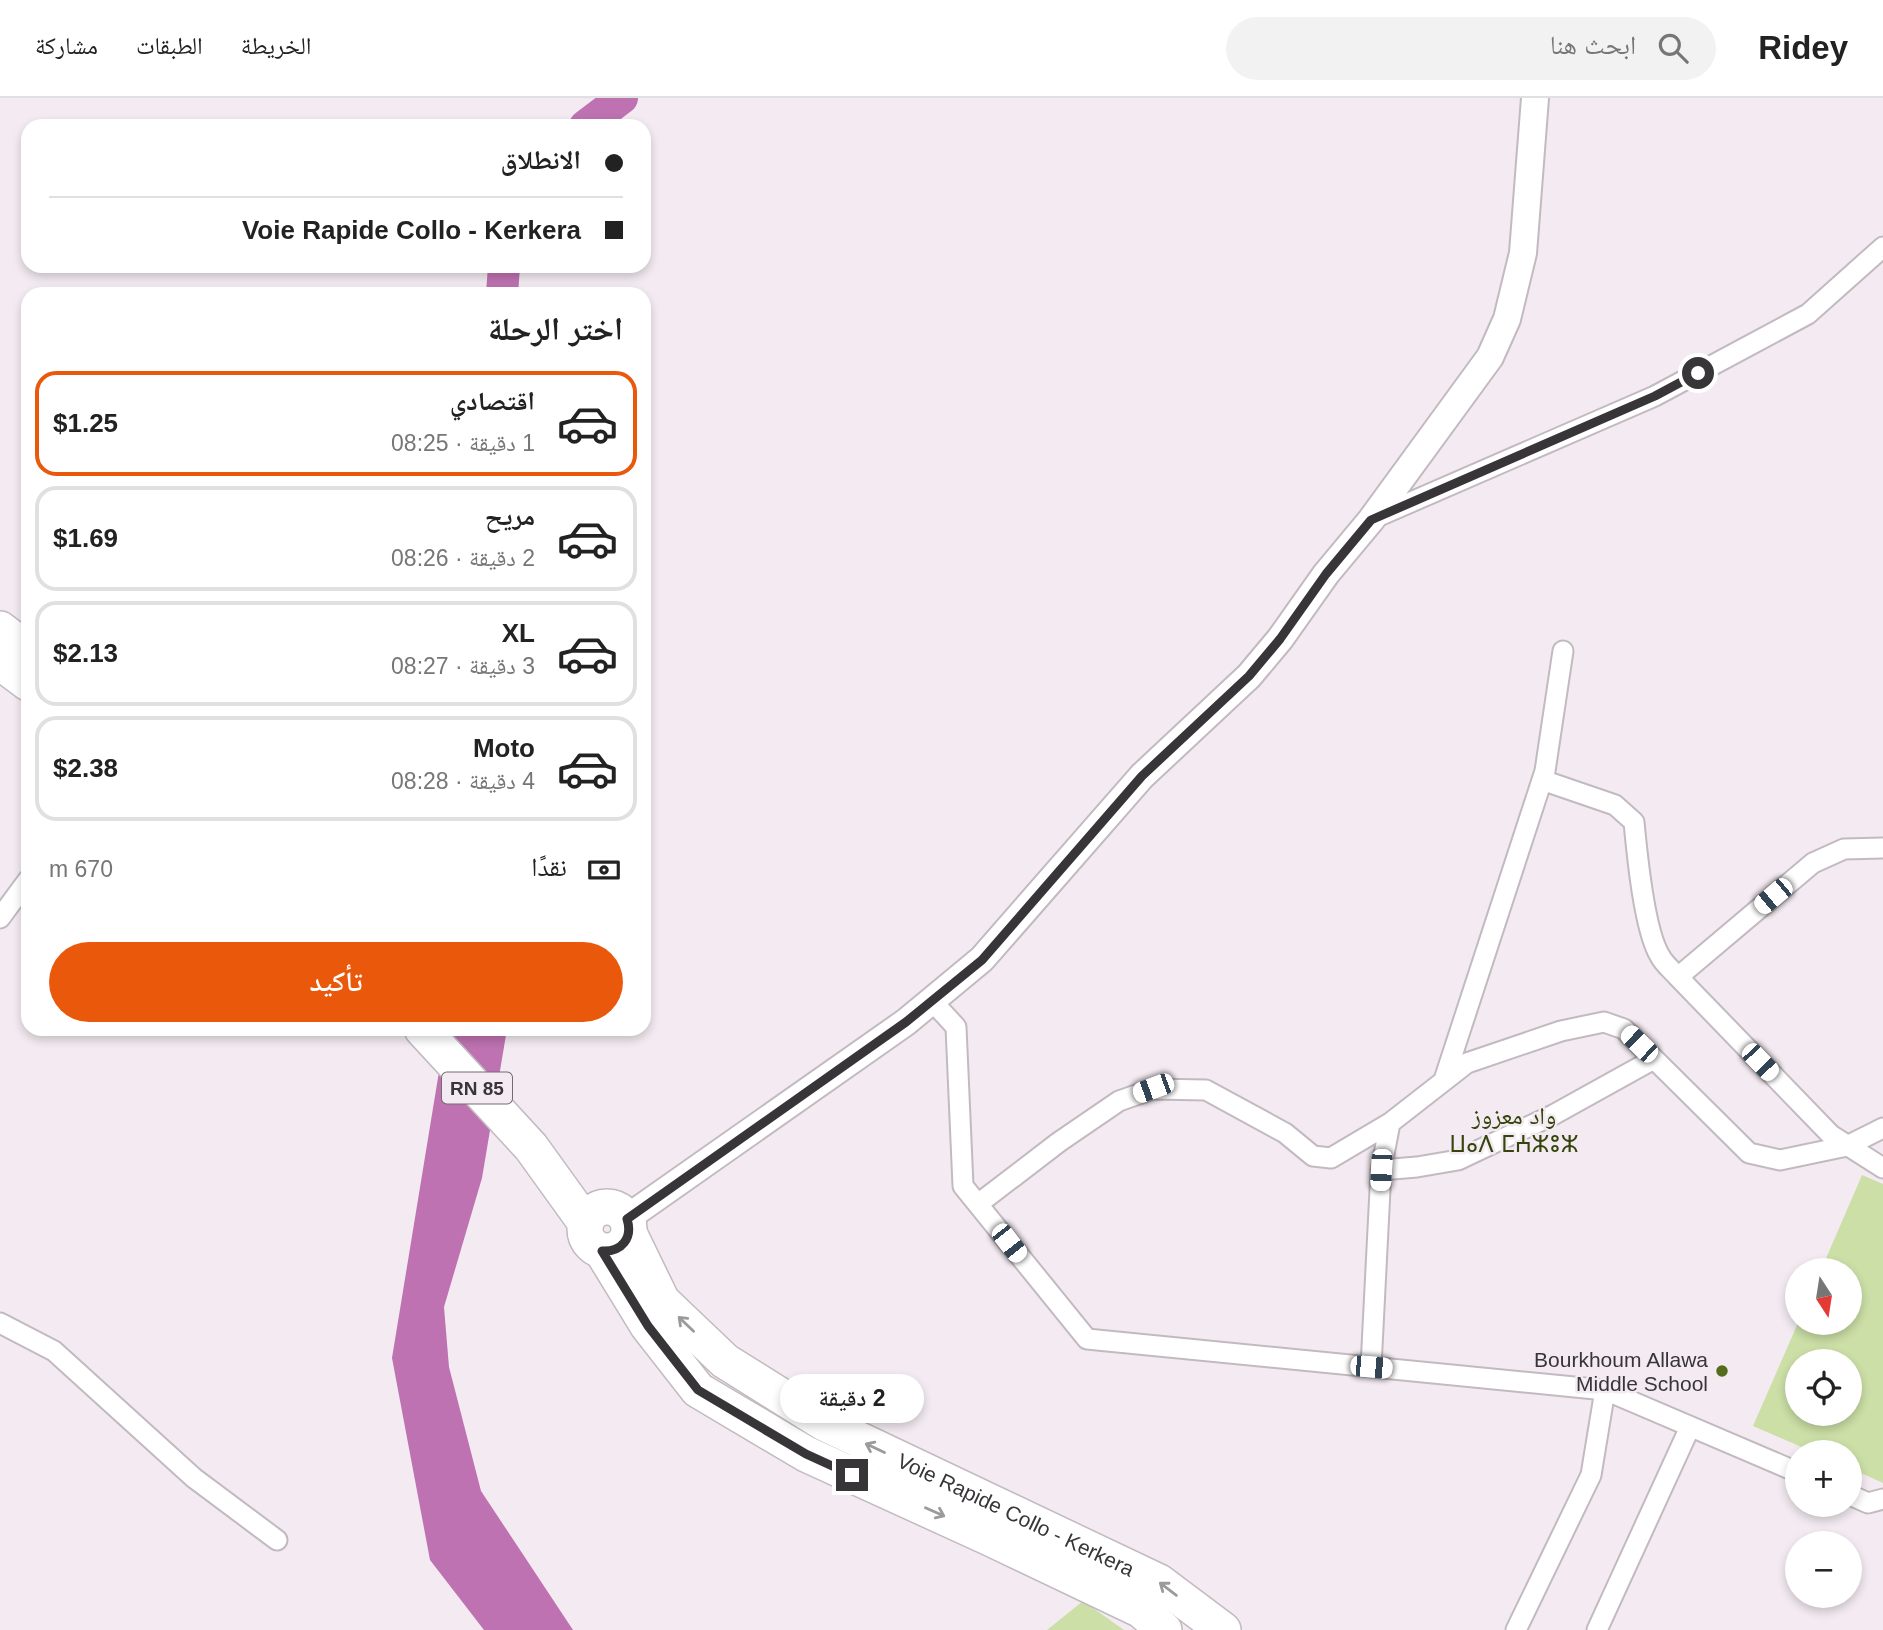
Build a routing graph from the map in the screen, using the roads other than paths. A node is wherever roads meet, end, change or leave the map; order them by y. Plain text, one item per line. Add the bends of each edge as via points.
1 (1535, 98) edge
2 (1883, 247) edge
3 (1371, 520) junction
4 (0, 629) edge
5 (21, 645) edge
6 (1563, 651) dead end
7 (0, 662) edge
8 (21, 678) edge
9 (1542, 779) junction
10 (1883, 848) edge
11 (21, 890) edge
12 (0, 918) edge
13 (1678, 977) junction
14 (932, 1000) junction
15 (429, 1036) edge
16 (453, 1036) edge
17 (1654, 1059) junction
18 (1444, 1080) junction
19 (1390, 1123) junction
20 (1883, 1128) edge
21 (538, 1140) junction
22 (1846, 1146) junction
23 (1883, 1168) edge
24 (1381, 1170) junction
25 (978, 1204) junction
26 (609, 1227) junction
27 (0, 1322) edge
28 (1371, 1367) junction
29 (1605, 1390) junction
30 (1690, 1427) junction
31 (1785, 1467) edge
32 (1883, 1499) edge
33 (1862, 1500) edge
34 (277, 1540) dead end
35 (1164, 1630) edge
36 (1223, 1630) edge
37 (1516, 1630) edge
38 (1597, 1630) edge

1 - 3 main road via 1522,253 1507,319 1490,358
2 - 3 street via 1808,314 1655,396
3 - 14 main road via 1249,676 1142,776 982,960
4 - 5 highway
6 - 9 street
7 - 8 highway
9 - 13 street via 1615,805 1634,822 1652,936 1660,956
9 - 18 street
10 - 13 street via 1844,849 1812,863
11 - 12 street
13 - 22 street
14 - 25 street via 956,1027 963,1186
14 - 26 main road
15 - 21 highway, Voie Rapide Collo - Kerkera / RN 85
16 - 21 highway, Voie Rapide Collo - Kerkera / RN 85
17 - 18 street via 1623,1029 1604,1022 1561,1031 1467,1063
17 - 22 street via 1749,1153 1780,1160
17 - 24 street via 1553,1115 1458,1160
18 - 19 street
19 - 24 street
19 - 25 street via 1332,1158 1313,1156 1285,1133 1206,1090 1153,1088 1119,1101
20 - 22 street
21 - 26 highway, Voie Rapide Collo - Kerkera / RN 85
22 - 23 street
24 - 28 street
25 - 28 street via 1087,1339
26 -> 35 highway, Voie Rapide Collo - Kerkera / RN 85 via 648,1326 698,1390 806,1454 1141,1610
36 -> 26 highway, Voie Rapide Collo - Kerkera / RN 85 via 1159,1582 824,1423 725,1361 662,1301
27 - 34 street via 54,1351 194,1478
28 - 29 street
29 - 30 street
29 - 37 street via 1591,1475
30 - 31 street
30 - 38 street
32 - 33 street

